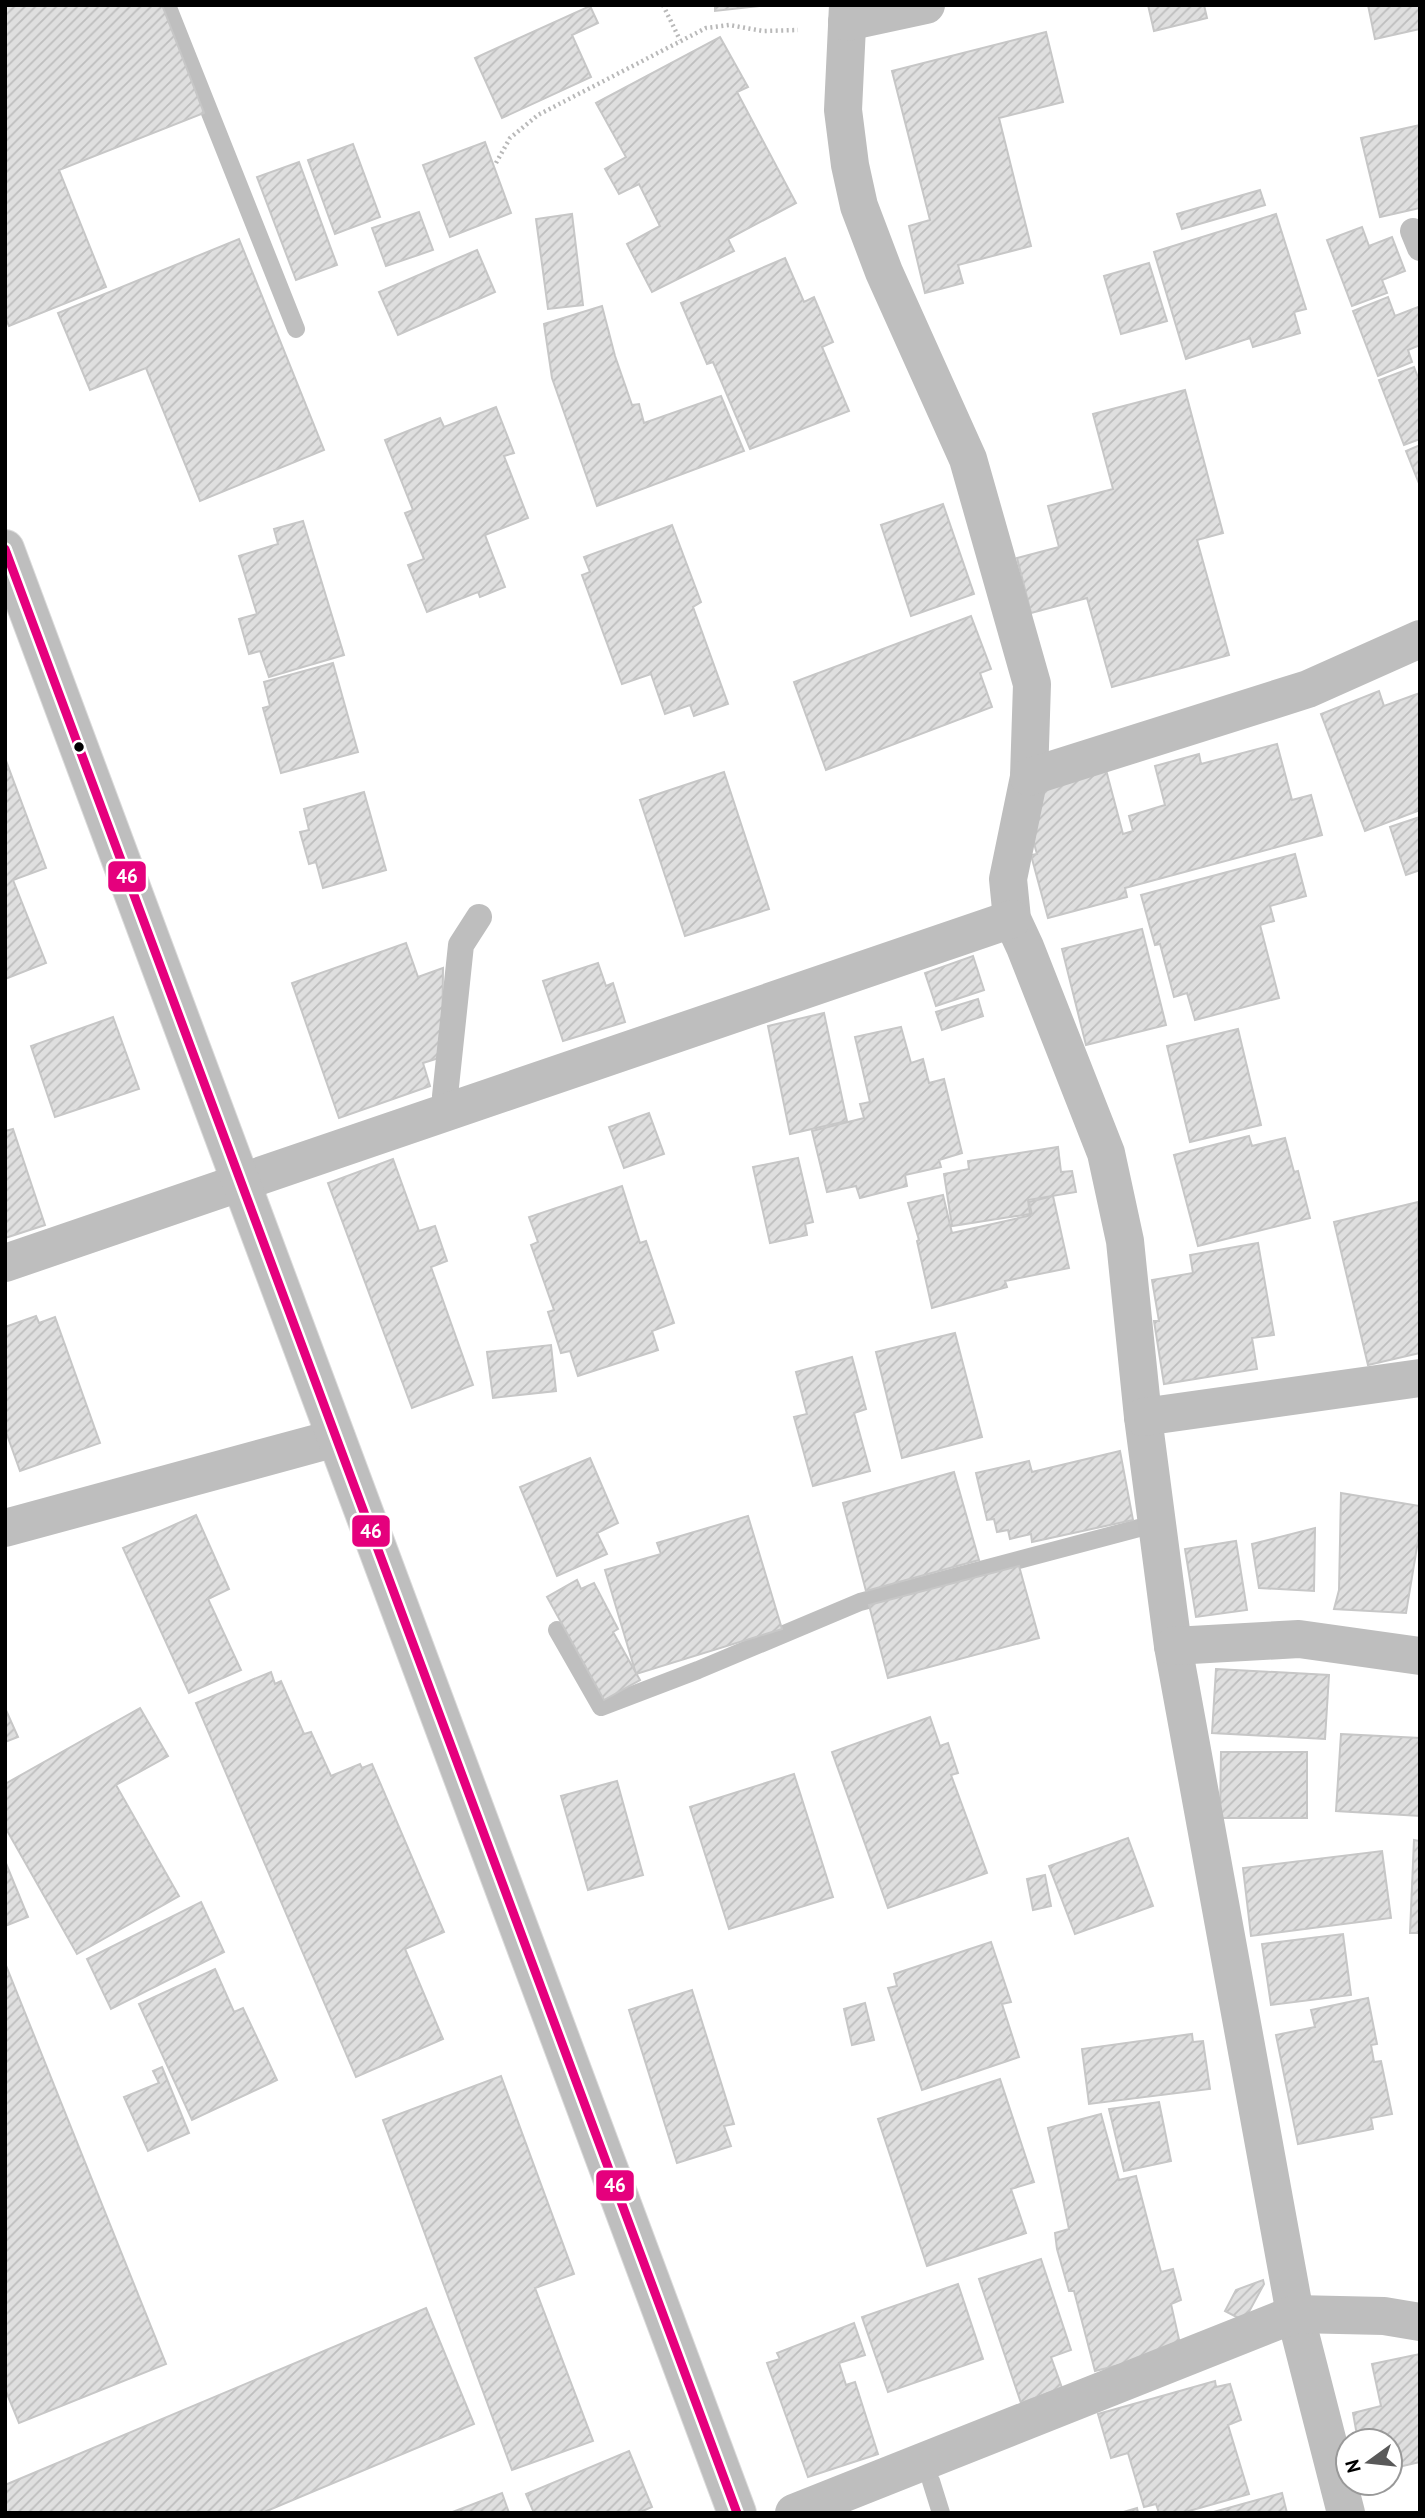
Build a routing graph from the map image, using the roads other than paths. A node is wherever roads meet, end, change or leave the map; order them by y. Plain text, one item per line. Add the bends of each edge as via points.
1 (926, 5) edge
2 (847, 14) edge
3 (5, 549) edge
4 (1420, 639) edge
5 (1029, 777) junction
6 (479, 917) dead end
7 (1012, 919) junction
8 (450, 1113) junction
9 (242, 1183) junction
10 (5, 1264) edge
11 (1420, 1378) edge
12 (1143, 1417) junction
13 (336, 1438) junction
14 (5, 1528) edge
15 (1173, 1646) junction
16 (1420, 1656) edge
17 (1295, 2314) junction
18 (1420, 2322) edge
19 (737, 2513) edge
20 (794, 2513) edge
21 (1346, 2513) edge

1 - 2 main road
2 - 5 main road via 843,110 859,206 968,458 1032,684
3 - 9 main road
4 - 5 main road via 1308,689
5 - 7 main road via 1008,879
6 - 8 lane via 461,946 445,1096
7 - 8 main road
7 - 12 main road via 1106,1153 1125,1241
8 - 9 main road
9 - 10 main road
9 - 13 main road
11 - 12 main road
12 - 15 main road
13 - 14 main road
13 - 19 main road
15 - 16 main road via 1299,1639
15 - 17 main road
17 - 18 main road via 1384,2316
17 - 20 main road
17 - 21 main road

